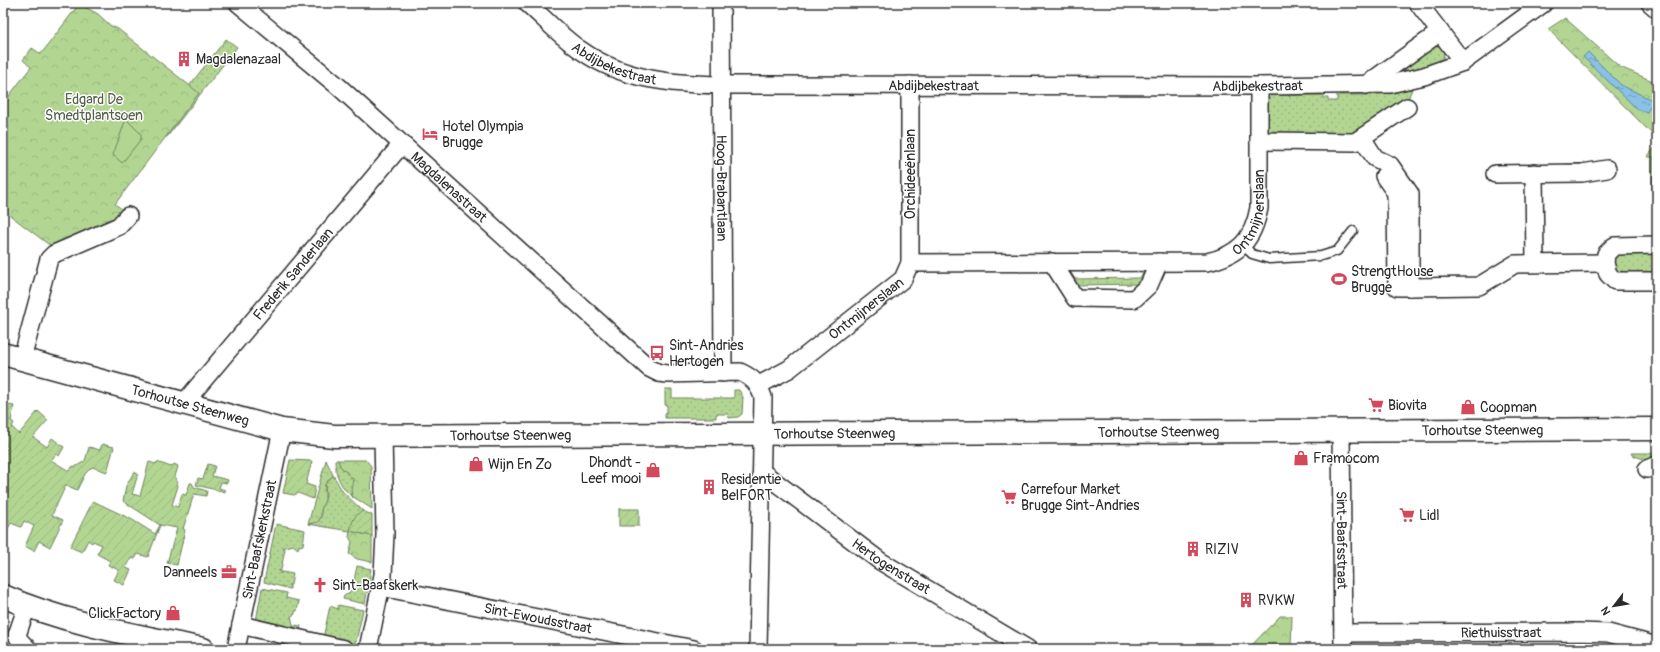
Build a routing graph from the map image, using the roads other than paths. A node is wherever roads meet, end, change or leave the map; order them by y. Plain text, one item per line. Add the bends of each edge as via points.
1 (238, 3) edge
2 (527, 3) edge
3 (721, 3) edge
4 (1418, 3) edge
5 (1544, 3) edge
6 (1650, 3) edge
7 (1657, 9) edge
8 (1440, 32) junction
9 (1463, 62) junction
10 (722, 85) junction
11 (910, 85) junction
12 (1259, 86) junction
13 (1366, 86) junction
14 (1407, 107) dead end
15 (1362, 138) junction
16 (1259, 141) junction
17 (402, 144) junction
18 (1608, 169) dead end
19 (1534, 173) junction
20 (1495, 174) dead end
21 (128, 216) dead end
22 (1353, 231) dead end
23 (1243, 245) junction
24 (1657, 245) edge
25 (1052, 262) junction
26 (1160, 262) junction
27 (910, 263) junction
28 (1605, 263) junction
29 (1535, 264) junction
30 (1657, 281) edge
31 (13, 357) edge
32 (723, 373) junction
33 (759, 385) junction
34 (184, 403) junction
35 (1657, 429) edge
36 (282, 430) junction
37 (1341, 431) junction
38 (762, 434) junction
39 (383, 436) junction
40 (762, 472) junction
41 (381, 587) junction
42 (3, 596) edge
43 (26, 606) junction
44 (241, 625) junction
45 (1343, 641) edge
46 (1657, 646) edge
47 (28, 649) edge
48 (203, 649) edge
49 (236, 649) edge
50 (344, 649) edge
51 (368, 649) edge
52 (694, 649) edge
53 (758, 649) edge
54 (1028, 649) edge

1 - 17 street, Magdalenastraat via 302,55
2 - 10 street, Abdijbekestraat via 581,51 617,70 664,82
3 - 10 street, Hoog-Brabantlaan
4 - 8 street
5 - 9 street, Abdijbekestraat
6 - 7 street
8 - 9 street
8 - 13 street
9 - 13 street, Abdijbekestraat via 1419,78
10 - 11 street, Abdijbekestraat
10 - 32 street, Hoog-Brabantlaan
11 - 12 street, Abdijbekestraat
11 - 27 street, Orchideeënlaan
12 - 13 street, Abdijbekestraat
12 - 16 street, Ontmijnerslaan
14 - 15 street
15 - 16 street via 1355,142
15 - 29 street via 1375,158 1390,165 1410,194 1410,287 1479,286 1515,264
16 - 23 street, Ontmijnerslaan via 1259,208 1256,225
17 - 32 street, Magdalenastraat via 649,368 659,373
17 - 34 street, Frederik Sanderlaan
18 - 19 street via 1582,173
19 - 20 street
19 - 29 street
21 - 31 street, Torhoutse Steenweg via 120,226 54,254 48,259
22 - 23 lane via 1337,251 1320,256 1269,259 1252,254
23 - 26 street, Ontmijnerslaan via 1222,259 1207,262
24 - 28 street via 1614,246 1606,254
25 - 26 street, Ontmijnerslaan
25 - 26 street via 1075,298 1134,299 1149,285
25 - 27 street, Ontmijnerslaan
27 - 33 street, Ontmijnerslaan via 903,279 789,370
28 - 29 street
28 - 30 street via 1608,274 1615,281
31 - 34 main road, Torhoutse Steenweg
32 - 33 street via 740,372 751,377
33 - 38 street via 763,397
34 - 36 main road, Torhoutse Steenweg
35 - 37 main road, Torhoutse Steenweg
36 - 39 main road, Torhoutse Steenweg via 334,436
36 - 44 street, Sint-Baafskerkstraat
37 - 38 main road, Torhoutse Steenweg
37 - 45 street, Sint-Baafsstraat
38 - 39 main road, Torhoutse Steenweg
38 - 40 street
39 - 41 street via 385,534
40 - 53 street
40 - 54 street, Hertogenstraat via 880,561
41 - 51 street
41 - 52 street, Sint-Ewoudsstraat
42 - 43 main road
43 - 47 street via 17,635
43 - 48 main road via 67,620
44 - 49 street, Sint-Baafskerkstraat
44 - 50 street
45 - 46 street, Riethuisstraat via 1579,632 1608,633

